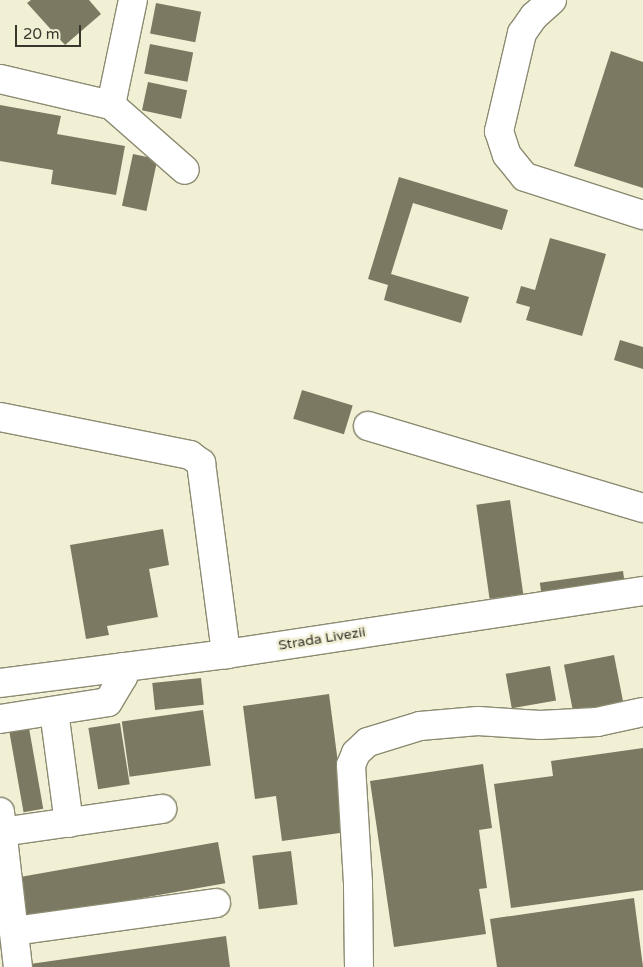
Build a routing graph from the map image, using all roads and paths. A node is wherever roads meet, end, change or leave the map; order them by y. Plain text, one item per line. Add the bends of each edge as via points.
1 (133, 0) edge
2 (552, 0) edge
3 (0, 80) edge
4 (111, 105) junction
5 (185, 170) dead end
6 (643, 215) edge
7 (0, 416) edge
8 (368, 426) dead end
9 (643, 508) edge
10 (643, 591) edge
11 (226, 654) junction
12 (123, 667) junction
13 (0, 683) edge
14 (54, 711) junction
15 (643, 712) edge
16 (0, 720) edge
17 (162, 809) dead end
18 (1, 822) edge
19 (69, 823) junction
20 (216, 903) dead end
21 (14, 931) junction
22 (18, 967) edge
23 (358, 967) edge

1 - 4 street
2 - 6 street via 534,16 522,33 499,131 507,156 525,177
3 - 4 street
4 - 5 street
7 - 11 street via 190,456 201,463
8 - 9 street
10 - 11 street, Strada Livezii
11 - 12 street, Strada Livezii
12 - 13 street, Strada Livezii
12 - 14 street via 123,677 108,702
14 - 16 street
14 - 19 street
15 - 23 street via 597,722 550,725 478,721 420,726 368,742 356,753 351,765 358,883
17 - 19 street
18 - 19 street
18 - 21 street
20 - 21 street
21 - 22 street

